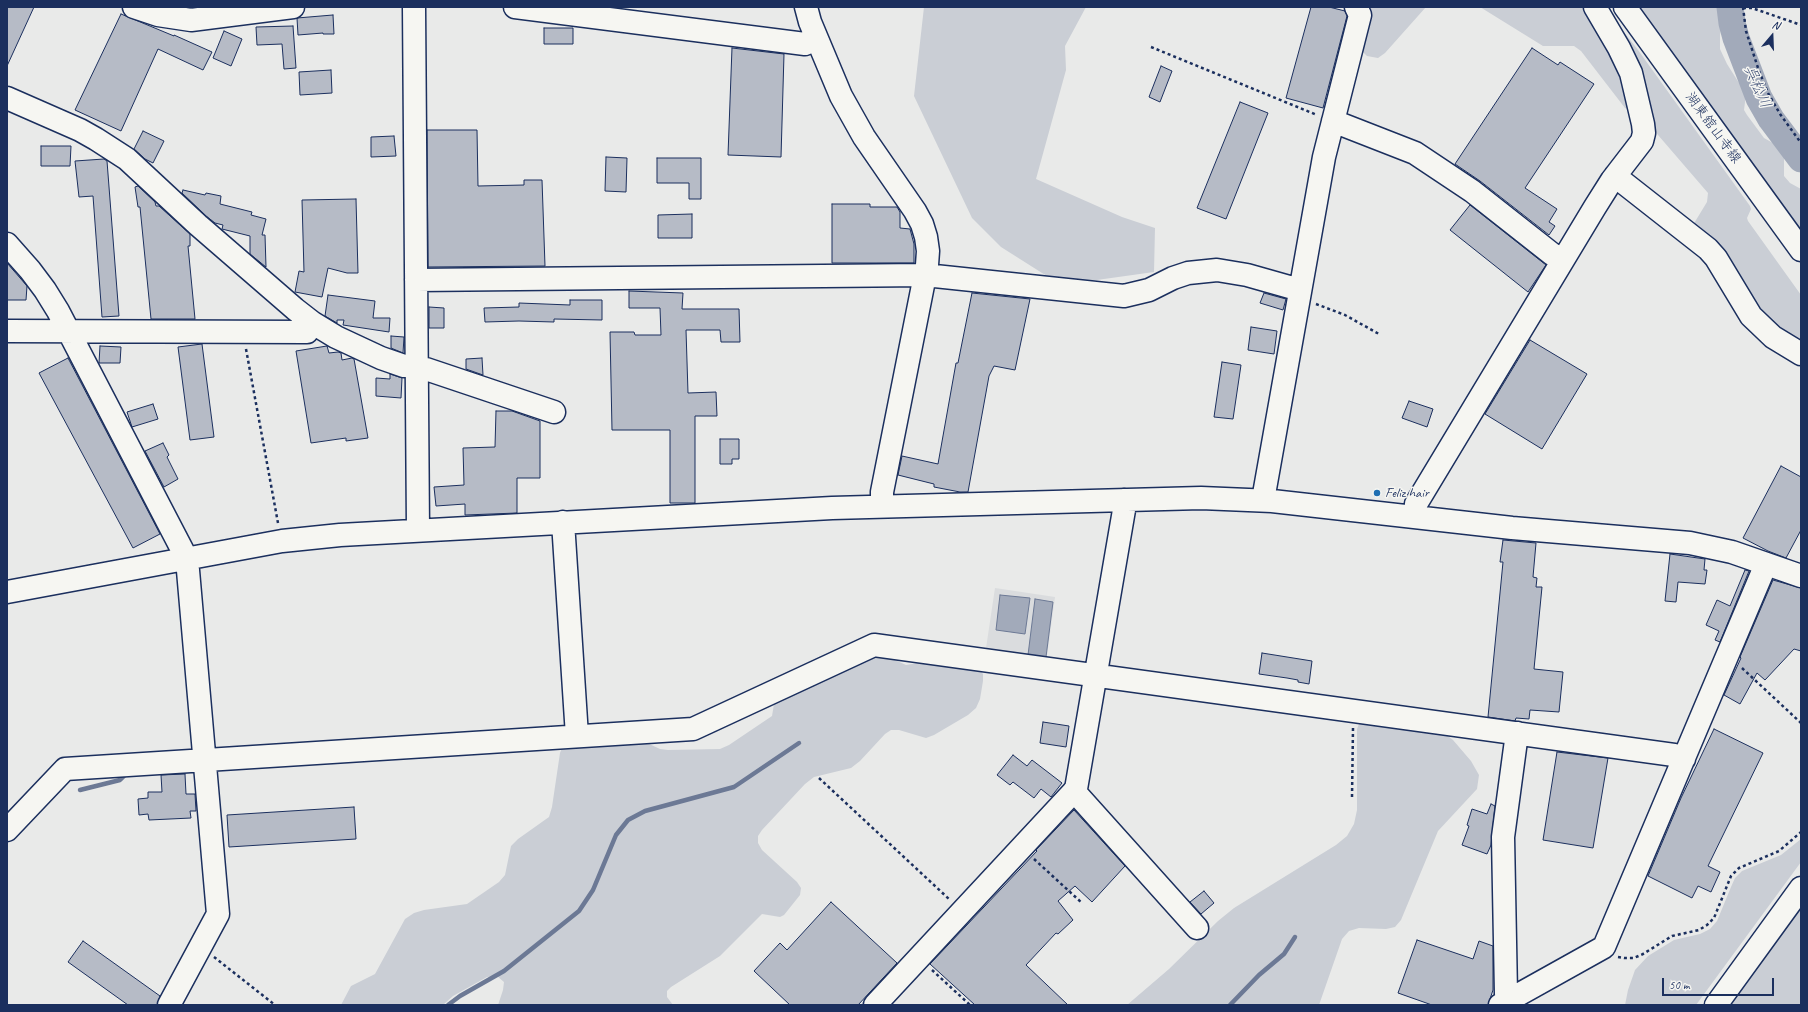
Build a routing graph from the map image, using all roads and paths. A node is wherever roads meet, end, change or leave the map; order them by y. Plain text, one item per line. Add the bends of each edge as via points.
1 (134, 7) edge
2 (294, 7) edge
3 (414, 7) edge
4 (515, 7) edge
5 (806, 7) edge
6 (1356, 7) edge
7 (1595, 7) edge
8 (1625, 7) edge
9 (1743, 7) edge
10 (1801, 25) edge
11 (817, 39) junction
12 (1151, 47) dead end
13 (7, 98) edge
14 (1333, 121) junction
15 (1801, 143) edge
16 (1615, 176) junction
17 (7, 244) edge
18 (1801, 250) edge
19 (1563, 260) junction
20 (925, 275) junction
21 (416, 280) junction
22 (1299, 295) junction
23 (314, 323) junction
24 (7, 332) edge
25 (68, 332) junction
26 (244, 332) junction
27 (1379, 334) dead end
28 (1801, 354) edge
29 (416, 368) junction
30 (554, 412) dead end
31 (1124, 500) junction
32 (1263, 500) junction
33 (882, 506) junction
34 (1415, 517) junction
35 (563, 522) junction
36 (418, 530) junction
37 (282, 541) junction
38 (187, 559) junction
39 (1766, 564) junction
40 (1801, 576) edge
41 (7, 592) edge
42 (1727, 658) junction
43 (1096, 676) junction
44 (1354, 711) junction
45 (1801, 723) edge
46 (1517, 734) junction
47 (577, 736) junction
48 (1684, 759) junction
49 (204, 760) junction
50 (819, 778) dead end
51 (1074, 791) junction
52 (1352, 797) dead end
53 (7, 830) edge
54 (1801, 832) edge
55 (1022, 848) junction
56 (1801, 888) edge
57 (1082, 903) dead end
58 (962, 912) junction
59 (1197, 928) dead end
60 (200, 948) junction
61 (1602, 948) junction
62 (919, 958) junction
63 (1505, 1002) edge
64 (169, 1005) edge
65 (275, 1005) edge
66 (875, 1005) edge
67 (970, 1005) edge
68 (1716, 1005) edge

1 - 2 street via 158,15 191,20
3 - 21 street
4 - 11 street via 805,44
5 - 11 street
6 - 14 street via 1360,15
7 - 16 street via 1631,73 1644,124 1642,141
8 - 18 street, 湖東舘山寺線
9 - 10 path
9 - 15 path via 1746,31 1768,93
11 - 20 street via 852,117 922,224 928,251
12 - 14 path
13 - 23 street via 80,130 127,159 198,225
14 - 19 street via 1415,153 1472,191
14 - 22 street via 1324,156
16 - 19 street
16 - 28 street via 1708,248 1751,316 1773,337
17 - 25 street via 45,290
19 - 34 street via 1416,504
20 - 21 street
20 - 22 street via 1124,296 1149,290 1188,273 1218,270 1240,274
20 - 33 street via 882,492
21 - 29 street
22 - 27 path
22 - 32 street
23 - 26 street via 307,332
23 - 29 street via 358,348 404,366
24 - 25 street
25 - 26 street
25 - 38 street
26 - 37 path
29 - 30 street via 426,369
29 - 36 street
31 - 32 street
31 - 33 street
31 - 43 street
32 - 34 street
33 - 35 street
34 - 39 street via 1690,543 1718,548
35 - 36 street
35 - 47 street
36 - 37 street
37 - 38 street
38 - 41 street
38 - 49 street
39 - 40 street
39 - 42 street
42 - 45 path
42 - 48 street
43 - 44 street
43 - 47 street via 874,645 693,729
43 - 51 street
44 - 46 street
44 - 52 path
46 - 48 street via 1674,755
46 - 63 street via 1503,837
47 - 49 street
48 - 61 street
49 - 53 street via 65,769
49 - 60 street via 218,914
50 - 58 path
51 - 55 street
51 - 59 street
54 - 61 path via 1779,851 1739,868 1731,876 1714,918 1699,930 1672,936 1634,958 1615,956 1604,952
55 - 57 path
55 - 58 street
56 - 68 street
58 - 62 street
60 - 64 street
60 - 65 path
61 - 63 street
62 - 66 street
62 - 67 path

